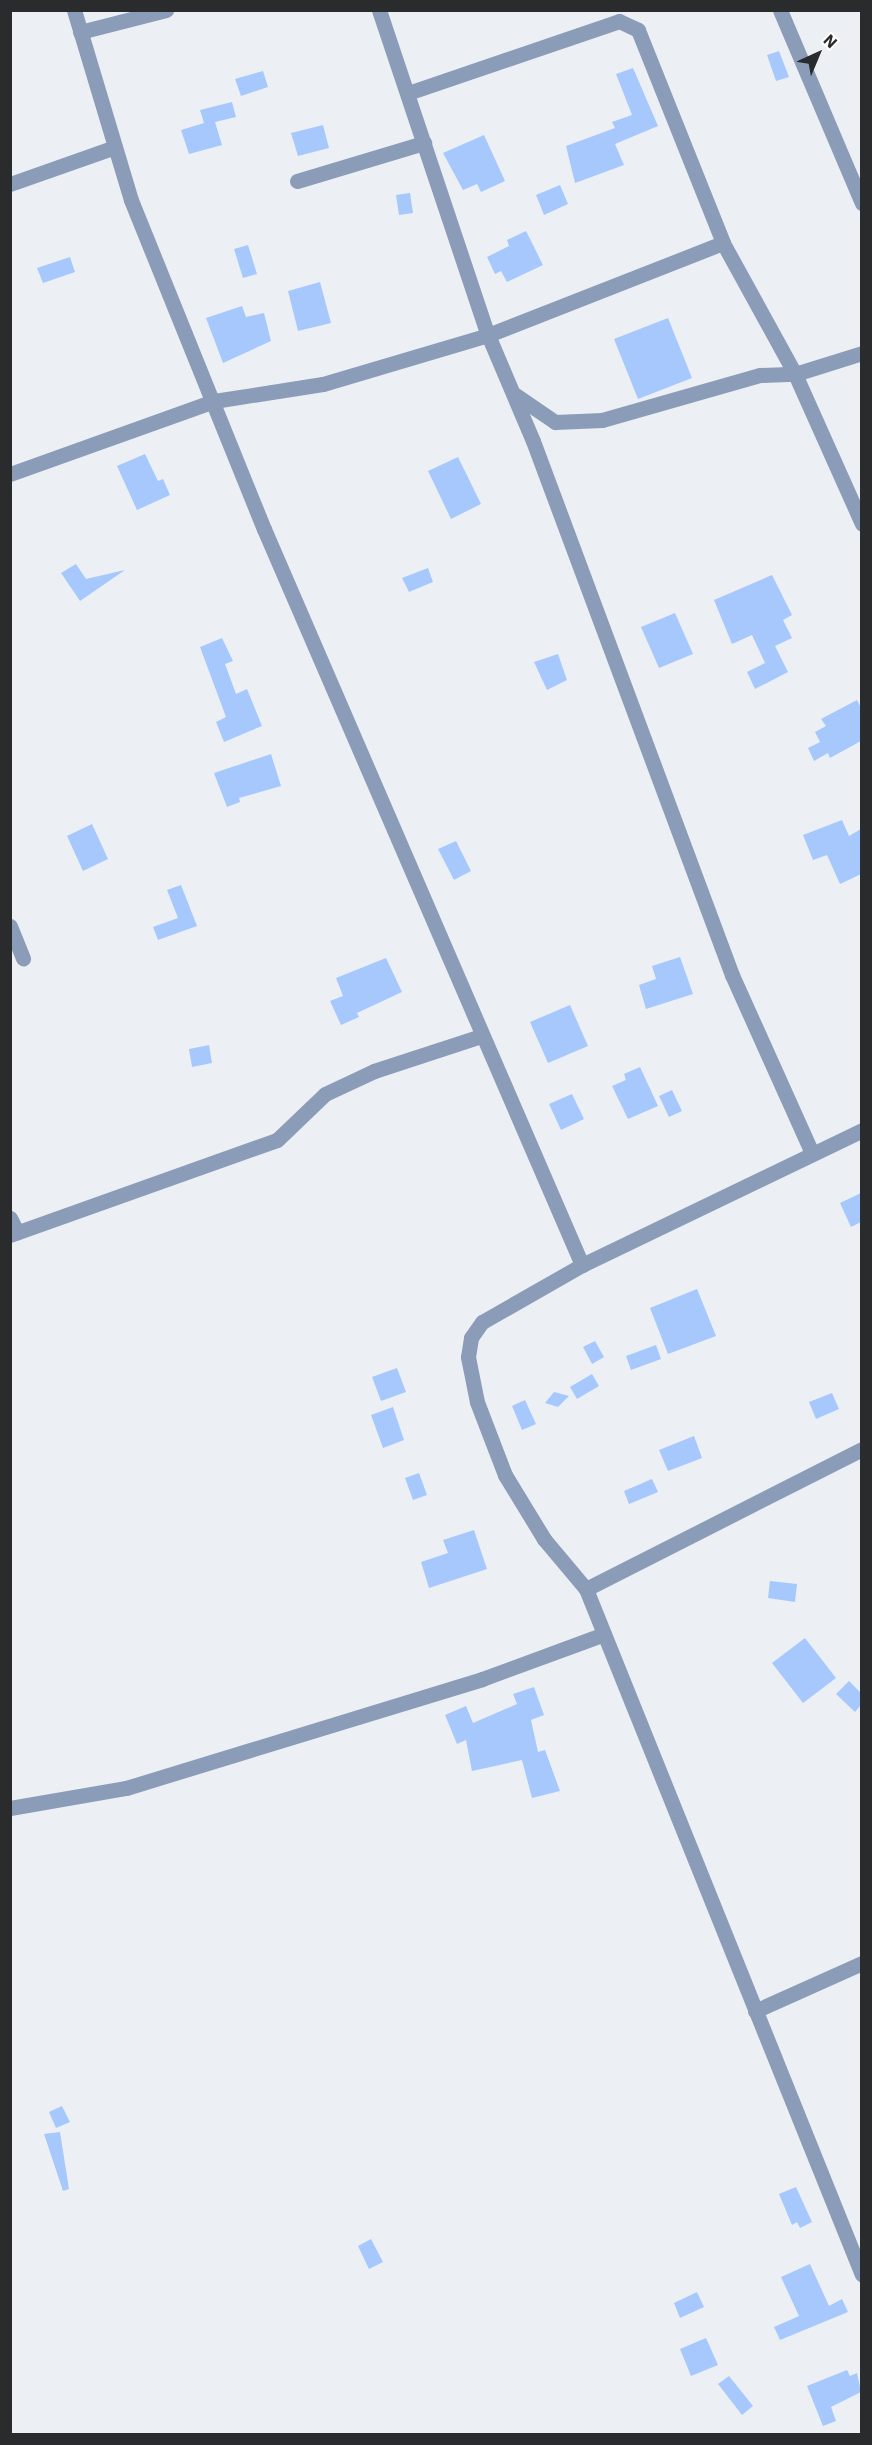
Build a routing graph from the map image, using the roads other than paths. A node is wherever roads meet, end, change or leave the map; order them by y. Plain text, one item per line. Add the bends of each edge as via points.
1 (74, 10) edge
2 (166, 10) edge
3 (379, 10) edge
4 (780, 10) edge
5 (80, 32) junction
6 (408, 93) junction
7 (424, 144) junction
8 (115, 147) junction
9 (297, 181) dead end
10 (10, 184) edge
11 (861, 203) edge
12 (723, 243) junction
13 (488, 336) junction
14 (861, 353) edge
15 (795, 374) junction
16 (513, 393) junction
17 (214, 401) junction
18 (10, 474) edge
19 (861, 524) edge
20 (10, 926) edge
21 (23, 958) dead end
22 (482, 1036) junction
23 (861, 1130) edge
24 (812, 1153) junction
25 (13, 1228) edge
26 (582, 1265) junction
27 (861, 1449) edge
28 (586, 1589) junction
29 (604, 1634) junction
30 (10, 1808) edge
31 (861, 1963) edge
32 (755, 2011) junction
33 (861, 2275) edge

1 - 5 street
2 - 5 street
3 - 6 street
4 - 11 street
5 - 8 street
6 - 7 street
6 - 12 street via 619,21 638,30
7 - 9 street
7 - 13 street
8 - 10 street
8 - 17 street via 131,200
12 - 13 street
12 - 15 street
13 - 16 street
13 - 17 street via 323,384
14 - 15 street
15 - 16 street via 760,375 602,420 555,422
15 - 19 street
16 - 24 street via 732,975
17 - 18 street
17 - 22 street via 264,529
20 - 21 street
22 - 25 street via 374,1071 325,1094 277,1140
22 - 26 street
23 - 24 street
24 - 26 street
26 - 28 street via 482,1322 471,1338 468,1357 477,1402 505,1474 544,1539
27 - 28 street
28 - 29 street
29 - 30 street via 482,1679 126,1788
29 - 32 street
31 - 32 street
32 - 33 street

